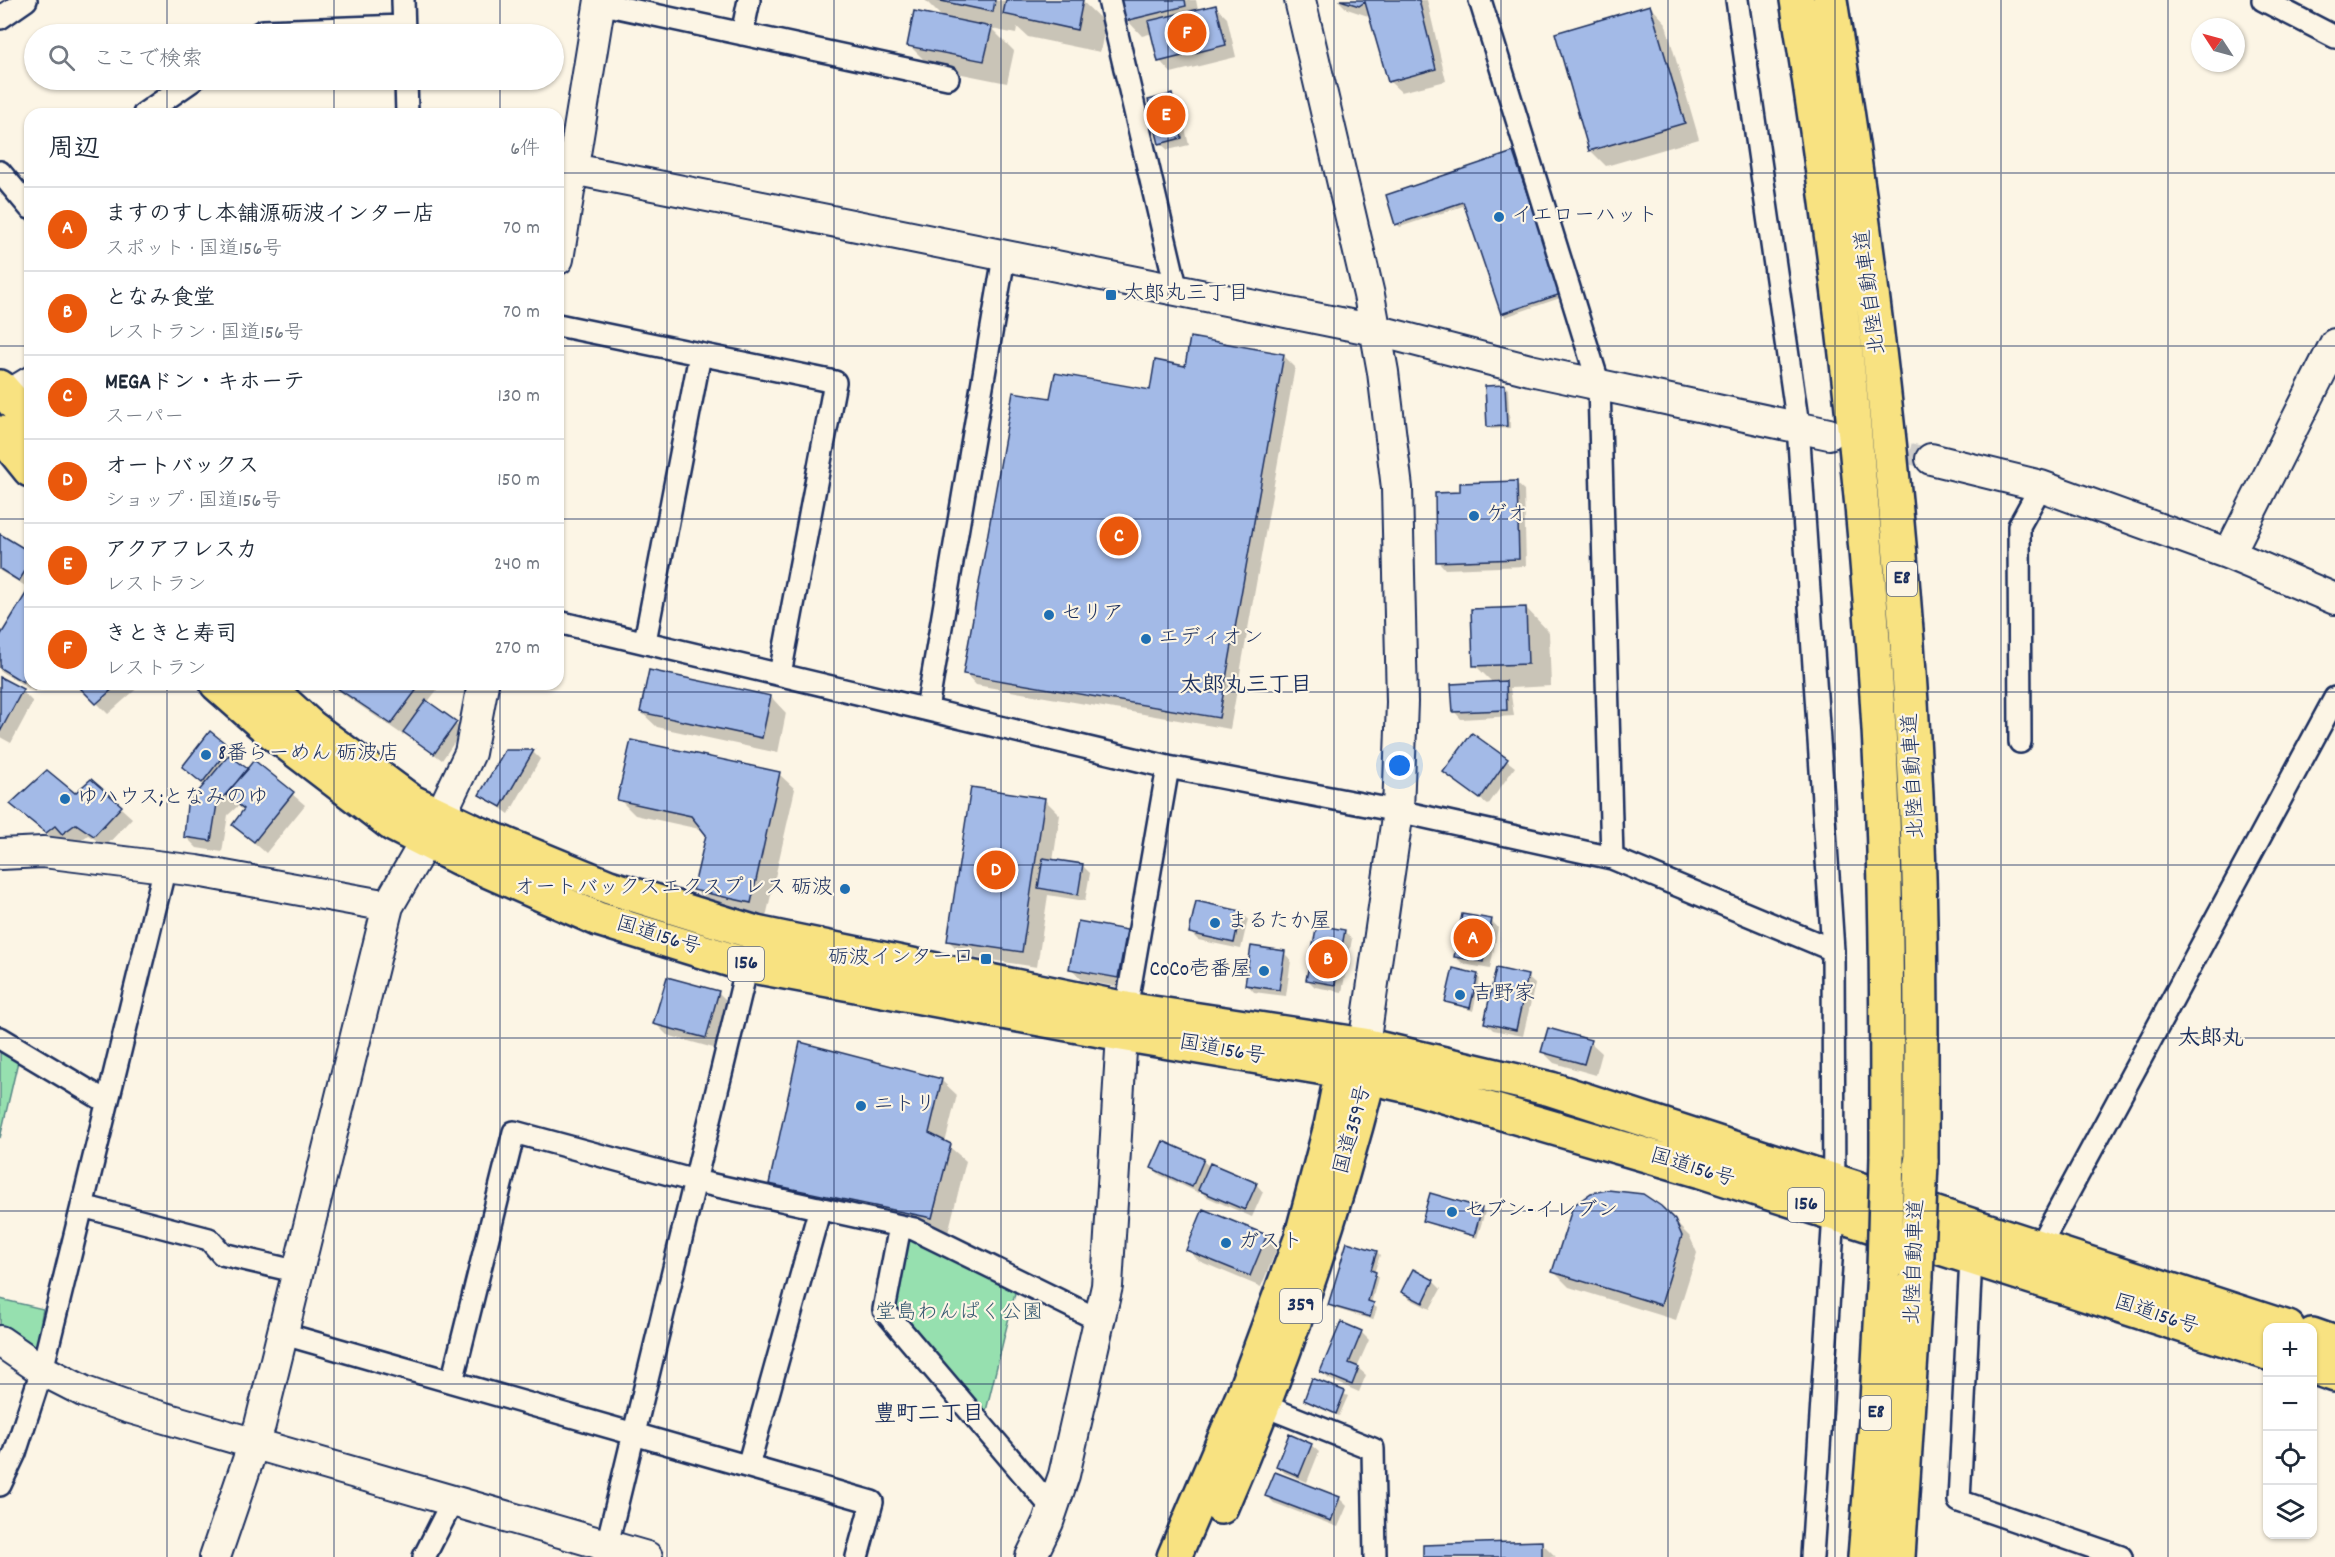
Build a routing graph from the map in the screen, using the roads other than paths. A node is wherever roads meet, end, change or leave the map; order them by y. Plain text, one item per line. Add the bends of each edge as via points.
1 (26, 0) edge
2 (403, 0) edge
3 (748, 0) edge
4 (1109, 0) edge
5 (1300, 0) edge
6 (1480, 0) edge
7 (1737, 0) edge
8 (1797, 0) edge
9 (1830, 0) edge
10 (2263, 0) edge
11 (600, 2) edge
12 (0, 18) edge
13 (404, 24) edge
14 (742, 34) junction
15 (2335, 37) edge
16 (948, 78) dead end
17 (179, 90) edge
18 (406, 90) edge
19 (153, 108) edge
20 (407, 108) edge
21 (566, 170) edge
22 (0, 172) edge
23 (564, 192) edge
24 (24, 197) edge
25 (1004, 257) junction
26 (1176, 291) junction
27 (564, 326) edge
28 (1375, 330) junction
29 (2335, 344) edge
30 (700, 355) junction
31 (1599, 384) junction
32 (12, 388) edge
33 (24, 411) edge
34 (1798, 426) junction
35 (0, 433) edge
36 (1829, 434) dead end
37 (1931, 459) tunnel mouth
38 (24, 463) edge
39 (2041, 486) junction
40 (2229, 554) junction
41 (2335, 599) edge
42 (564, 623) edge
43 (645, 640) junction
44 (780, 674) junction
45 (224, 690) edge
46 (271, 690) edge
47 (482, 690) edge
48 (2335, 698) edge
49 (927, 709) junction
50 (2020, 742) dead end
51 (1168, 767) junction
52 (1398, 811) junction
53 (434, 828) junction
54 (0, 854) edge
55 (1612, 858) junction
56 (165, 867) junction
57 (388, 906) junction
58 (756, 933) junction
59 (1833, 950) junction
60 (747, 965) junction
61 (1124, 1021) junction
62 (0, 1038) edge
63 (1364, 1045) junction
64 (1355, 1074) junction
65 (107, 1102) junction
66 (1833, 1180) junction
67 (696, 1181) junction
68 (82, 1206) junction
69 (820, 1209) junction
70 (1834, 1214) junction
71 (900, 1226) junction
72 (2040, 1245) junction
73 (1971, 1258) junction
74 (299, 1272) junction
75 (2026, 1274) junction
76 (1100, 1320) junction
77 (2273, 1323) edge
78 (284, 1334) junction
79 (2317, 1336) edge
80 (0, 1341) edge
81 (2335, 1343) edge
82 (2263, 1351) edge
83 (2317, 1368) edge
84 (42, 1370) junction
85 (2335, 1375) edge
86 (452, 1382) junction
87 (1265, 1406) junction
88 (635, 1434) junction
89 (255, 1442) junction
90 (748, 1466) junction
91 (0, 1485) edge
92 (452, 1502) junction
93 (1053, 1509) junction
94 (606, 1551) edge
95 (215, 1557) edge
96 (424, 1557) edge
97 (647, 1557) edge
98 (857, 1557) edge
99 (1031, 1557) edge
100 (1174, 1557) edge
101 (1198, 1557) edge
102 (1375, 1557) edge
103 (1812, 1557) edge
104 (1864, 1557) edge
105 (1898, 1557) edge
106 (2121, 1557) edge

1 - 12 street
2 - 13 street
3 - 14 street
4 - 26 street
5 - 28 street
6 - 31 street
7 - 34 street
8 - 104 highway, 北陸自動車道 / E8, bridge via 1834,254 1866,542 1884,847 1884,1269
9 - 105 highway, 北陸自動車道 / E8, bridge via 1867,250 1900,547 1918,846 1920,1162
10 - 15 street
11 - 14 street
11 - 21 street
14 - 16 street
17 - 19 street
18 - 20 street
21 - 23 street
21 - 25 street
22 - 24 street
25 - 26 street
25 - 49 street
26 - 28 street
27 - 30 street
28 - 31 street
28 - 52 street via 1397,488 1402,702
29 - 40 street
30 - 43 street
30 - 44 street via 835,382
31 - 34 street
31 - 55 street
32 - 33 highway
34 - 36 street
34 - 59 street
35 - 38 highway
37 - 39 street
39 - 40 street
39 - 50 street via 2019,526
40 - 41 street
42 - 43 street
43 - 44 street
44 - 49 street
45 - 53 highway, 国道156号 / 156 via 392,824
46 - 53 highway, 国道156号 / 156 via 320,734 412,802
47 - 53 street via 470,753
48 - 72 street
49 - 51 street
51 - 52 street
51 - 61 street
52 - 55 street
52 - 63 street
53 - 57 street
53 - 58 highway, 国道156号 / 156
53 - 60 highway, 国道156号 / 156 via 598,919
54 - 56 street via 43,852
55 - 59 street
56 - 57 street
56 - 65 street
57 - 74 street
58 - 60 street
58 - 61 highway, 国道156号 / 156
59 - 66 street
60 - 61 highway, 国道156号 / 156
60 - 67 street
61 - 63 highway, 国道156号 / 156
61 - 64 highway, 国道156号 / 156
61 - 76 street via 1107,1286
62 - 65 street
63 - 64 highway, 国道359号 / 359
63 - 66 highway, 国道156号 / 156 via 1551,1089
64 - 70 highway, 国道156号 / 156 via 1413,1087
64 - 87 highway, 国道359号 / 359 via 1312,1276
64 - 100 highway, 国道359号 / 359 via 1331,1126 1301,1239 1242,1398
65 - 68 street
66 - 70 street
66 - 72 highway, 国道156号 / 156
67 - 69 street
67 - 86 street via 514,1132
67 - 88 street
68 - 74 street via 208,1239 222,1254
68 - 84 street
69 - 71 street
69 - 90 street
70 - 73 highway, 国道156号 / 156
70 - 103 street
71 - 76 street via 914,1229
71 - 93 street via 884,1311
72 - 75 street
72 - 77 highway, 国道156号 / 156
73 - 75 highway, 国道156号 / 156
73 - 106 street via 1959,1501
74 - 78 street
75 - 82 highway, 国道156号 / 156
76 - 93 street
78 - 86 street
78 - 89 street
79 - 81 highway
80 - 84 street
83 - 85 highway
84 - 89 street via 127,1407
84 - 91 street via 15,1453
86 - 88 street
87 - 101 highway, 国道359号 / 359
87 - 102 street via 1373,1449
88 - 90 street
88 - 94 street
89 - 92 street
89 - 95 street
90 - 98 street via 872,1502
92 - 94 street
92 - 96 street
93 - 99 street
94 - 97 street

